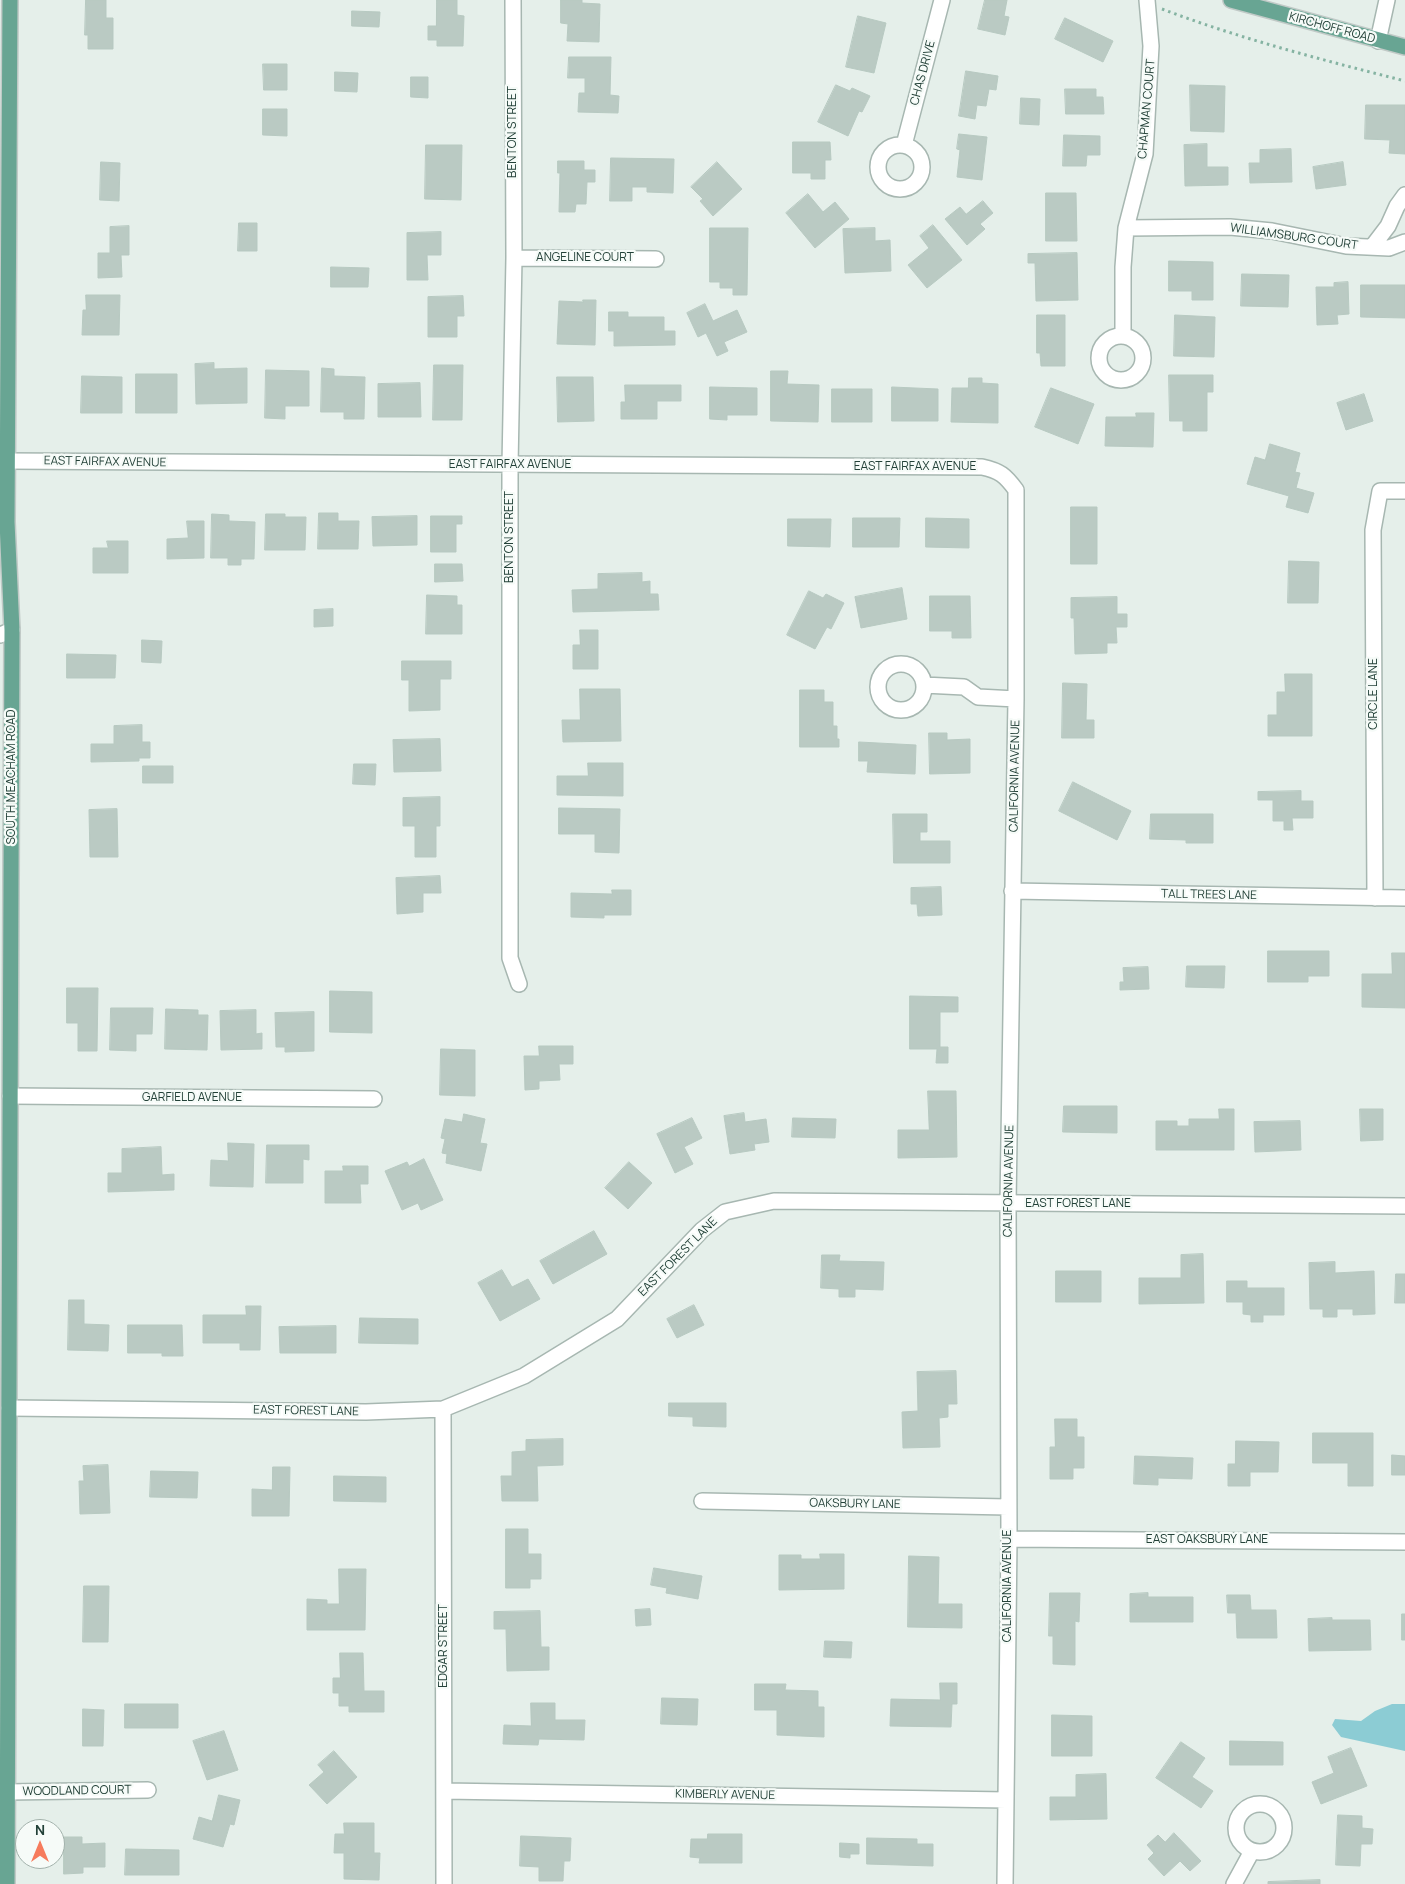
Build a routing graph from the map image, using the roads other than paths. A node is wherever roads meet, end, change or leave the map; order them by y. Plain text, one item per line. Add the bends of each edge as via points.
1 (10, 0) edge
2 (513, 0) edge
3 (942, 0) edge
4 (1231, 0) edge
5 (1387, 0) edge
6 (1152, 3) edge
7 (1378, 41) junction
8 (1405, 47) edge
9 (904, 146) dead end
10 (1405, 196) edge
11 (1126, 228) junction
12 (4, 229) edge
13 (1405, 242) edge
14 (1372, 247) junction
15 (514, 258) junction
16 (656, 259) dead end
17 (1123, 336) dead end
18 (7, 461) junction
19 (510, 465) junction
20 (1009, 480) joint
21 (1405, 491) edge
22 (6, 633) edge
23 (924, 685) dead end
24 (1016, 699) junction
25 (1012, 891) junction
26 (1375, 898) junction
27 (1405, 898) edge
28 (519, 984) dead end
29 (10, 1096) junction
30 (374, 1099) dead end
31 (1008, 1203) junction
32 (1405, 1206) edge
33 (9, 1408) junction
34 (443, 1409) junction
35 (702, 1501) dead end
36 (1008, 1507) junction
37 (1009, 1539) junction
38 (1405, 1542) edge
39 (148, 1790) dead end
40 (444, 1791) junction
41 (7, 1792) junction
42 (1006, 1800) junction
43 (1252, 1851) dead end
44 (7, 1884) edge
45 (444, 1884) edge
46 (1005, 1884) edge
47 (1234, 1884) edge

1 - 12 main road, SOUTH MEACHAM ROAD
2 - 15 street, BENTON STREET
3 - 9 street, CHAS DRIVE
4 - 7 main road, KIRCHOFF ROAD
5 - 7 street
6 - 11 street, CHAPMAN COURT via 1145,154
7 - 8 main road, KIRCHOFF ROAD
10 - 14 street, WILLIAMSBURG COURT
11 - 14 street, WILLIAMSBURG COURT via 1230,227 1272,231 1346,246
11 - 17 street, CHAPMAN COURT
12 - 18 main road, SOUTH MEACHAM ROAD
13 - 14 street, WILLIAMSBURG COURT via 1390,248
15 - 16 street, ANGELINE COURT
15 - 19 street, BENTON STREET
18 - 19 street, EAST FAIRFAX AVENUE
18 - 22 main road, SOUTH MEACHAM ROAD
19 - 20 street, EAST FAIRFAX AVENUE via 982,467 997,470
19 - 28 street, BENTON STREET via 510,958
20 - 24 street, CALIFORNIA AVENUE via 1016,490 1017,502
21 - 26 street, CIRCLE LANE via 1380,491 1373,530
22 - 29 main road, SOUTH MEACHAM ROAD
23 - 24 street via 964,687 978,697
24 - 25 street, CALIFORNIA AVENUE
25 - 26 street, TALL TREES LANE
25 - 31 street, CALIFORNIA AVENUE
26 - 27 street, TALL TREES LANE
29 - 30 street, GARFIELD AVENUE
29 - 33 main road, SOUTH MEACHAM ROAD
31 - 32 street, EAST FOREST LANE
31 - 34 street, EAST FOREST LANE via 774,1201 725,1212 702,1230 617,1319 524,1376
31 - 36 street, CALIFORNIA AVENUE
33 - 34 street, EAST FOREST LANE via 366,1412
33 - 41 main road, SOUTH MEACHAM ROAD
34 - 40 street, EDGAR STREET
35 - 36 street, OAKSBURY LANE
36 - 37 street, CALIFORNIA AVENUE
37 - 38 street, EAST OAKSBURY LANE
37 - 42 street, CALIFORNIA AVENUE
39 - 41 street, WOODLAND COURT
40 - 42 street, KIMBERLY AVENUE
40 - 45 street, EDGAR STREET
41 - 44 main road, SOUTH MEACHAM ROAD
42 - 46 street, CALIFORNIA AVENUE
43 - 47 street

